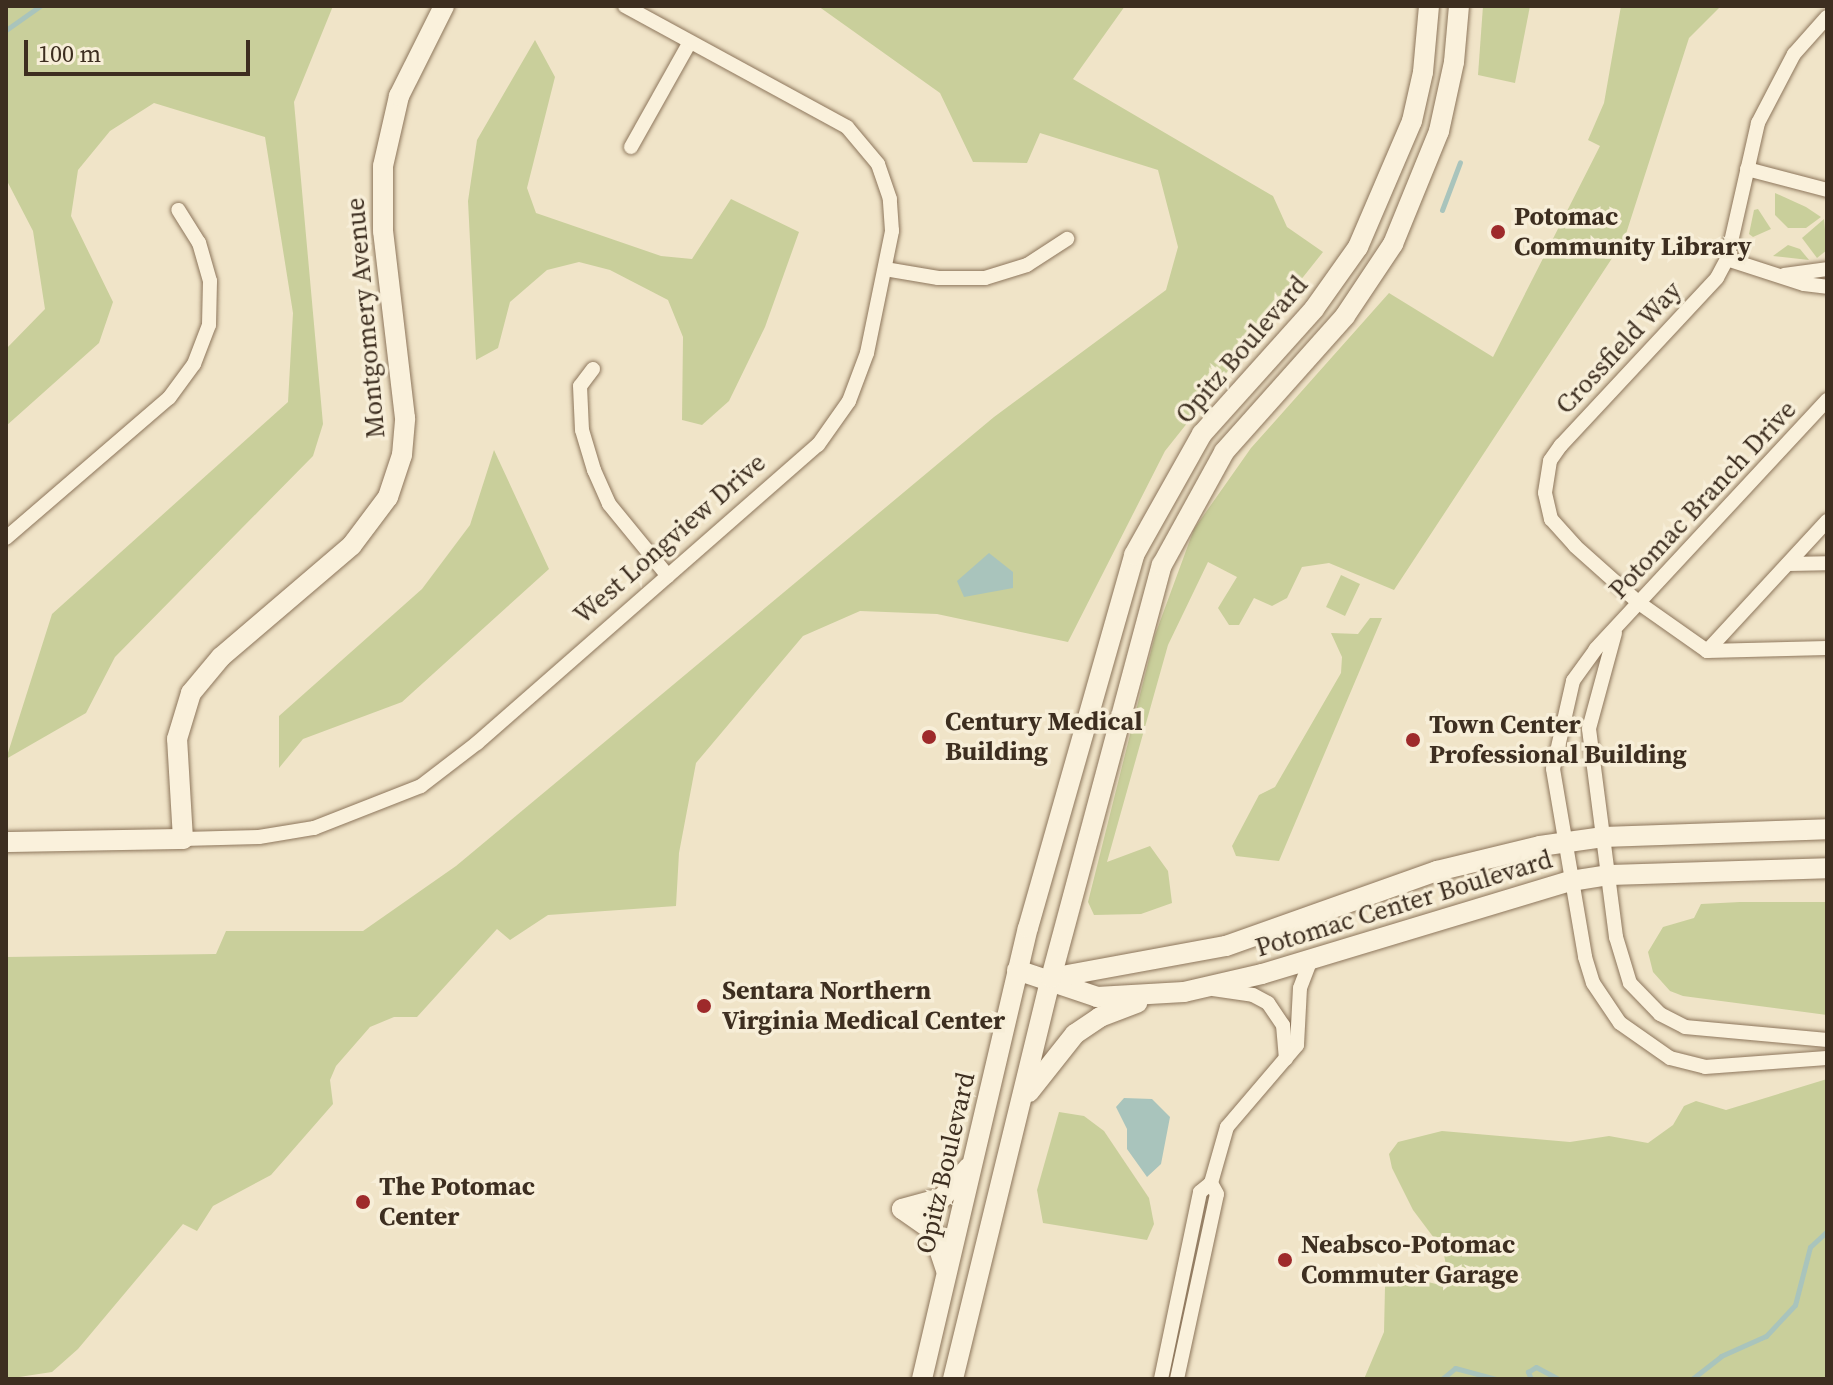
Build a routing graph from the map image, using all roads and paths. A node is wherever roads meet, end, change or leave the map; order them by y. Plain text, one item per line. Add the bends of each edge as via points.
1 (444, 6) edge
2 (625, 6) edge
3 (1429, 6) edge
4 (1459, 6) edge
5 (1827, 17) edge
6 (690, 42) junction
7 (631, 147) dead end
8 (1747, 169) junction
9 (1820, 189) edge
10 (1827, 202) edge
11 (178, 210) dead end
12 (1067, 239) dead end
13 (1727, 259) junction
14 (885, 269) junction
15 (1827, 269) edge
16 (1784, 275) junction
17 (1827, 287) edge
18 (593, 369) dead end
19 (1827, 400) edge
20 (1827, 521) edge
21 (6, 538) edge
22 (1827, 563) edge
23 (1788, 564) junction
24 (668, 576) junction
25 (1639, 603) junction
26 (1615, 632) junction
27 (1827, 648) edge
28 (1707, 651) junction
29 (1827, 829) edge
30 (1603, 837) junction
31 (183, 839) junction
32 (6, 842) edge
33 (1562, 843) junction
34 (1827, 868) edge
35 (1610, 875) junction
36 (1571, 881) junction
37 (1311, 959) junction
38 (1017, 970) junction
39 (1051, 978) junction
40 (1209, 988) junction
41 (1158, 996) junction
42 (1827, 1040) edge
43 (1827, 1058) edge
44 (1286, 1059) junction
45 (1022, 1102) junction
46 (975, 1152) junction
47 (1211, 1183) junction
48 (947, 1276) junction
49 (922, 1379) edge
50 (953, 1379) edge
51 (1161, 1379) edge
52 (1177, 1379) edge

1 - 31 main road, Montgomery Avenue via 399,96 383,166 382,222 405,418 398,469 366,530 221,657 191,693 177,739
2 - 6 street, West Longview Drive
3 - 38 main road, Opitz Boulevard via 1412,121 1358,247 1314,309 1202,434 1134,555
4 - 39 main road, Opitz Boulevard via 1439,131 1393,244 1345,316 1224,452 1200,487 1162,565
5 - 8 street, Crossfield Way via 1794,54 1773,91
6 - 7 street
6 - 14 street, West Longview Drive via 847,127 867,146 890,199 892,231
8 - 9 street
8 - 13 street, Crossfield Way
9 - 10 street
11 - 21 street via 199,243 210,281 209,325 194,364 169,398
12 - 14 street via 1027,265 985,278 938,278
13 - 16 street
13 - 25 street, Crossfield Way via 1717,278 1550,461 1545,493 1551,519
14 - 24 street, West Longview Drive via 867,353 839,419 818,445
15 - 16 street
16 - 17 street
18 - 24 street via 580,386 582,430 594,470 609,504
19 - 25 street, Potomac Branch Drive
20 - 23 street
22 - 23 street
23 - 28 street
24 - 31 street, West Longview Drive via 421,786 314,828 259,837
25 - 26 street, Potomac Branch Drive
25 - 28 street, Crossfield Way
26 - 30 street, Potomac Branch Drive via 1589,729
26 - 33 street, Potomac Branch Drive via 1573,681 1564,712 1553,769
27 - 28 street
29 - 30 main road, Potomac Center Boulevard
30 - 33 main road, Potomac Center Boulevard
30 - 35 street, Potomac Branch Drive
31 - 32 main road, West Longview Drive
33 - 36 street, Potomac Branch Drive
33 - 39 main road, Potomac Center Boulevard via 1437,871 1226,946
34 - 35 main road, Potomac Center Boulevard
35 - 36 main road, Potomac Center Boulevard
35 - 42 street, Potomac Branch Drive via 1621,961 1630,983 1660,1014 1705,1031
36 - 37 main road, Potomac Center Boulevard
36 - 43 street, Potomac Branch Drive via 1593,983 1612,1013 1640,1040 1670,1058 1705,1067
37 - 40 main road, Potomac Center Boulevard
37 - 44 street via 1300,988 1300,1037
38 - 39 main road, Potomac Center Boulevard
38 - 46 main road, Opitz Boulevard
39 - 41 main road, Potomac Center Boulevard via 1097,997
39 - 45 main road, Opitz Boulevard
40 - 41 main road, Potomac Center Boulevard
40 - 44 street via 1253,995 1268,1003 1283,1025
41 - 45 main road via 1100,1017 1075,1034
44 - 47 street via 1227,1127
45 - 50 main road, Opitz Boulevard
46 - 48 main road, Opitz Boulevard
46 - 48 main road via 950,1191 902,1209 934,1233
47 - 51 street via 1200,1192
47 - 52 street via 1217,1194
48 - 49 main road, Opitz Boulevard

